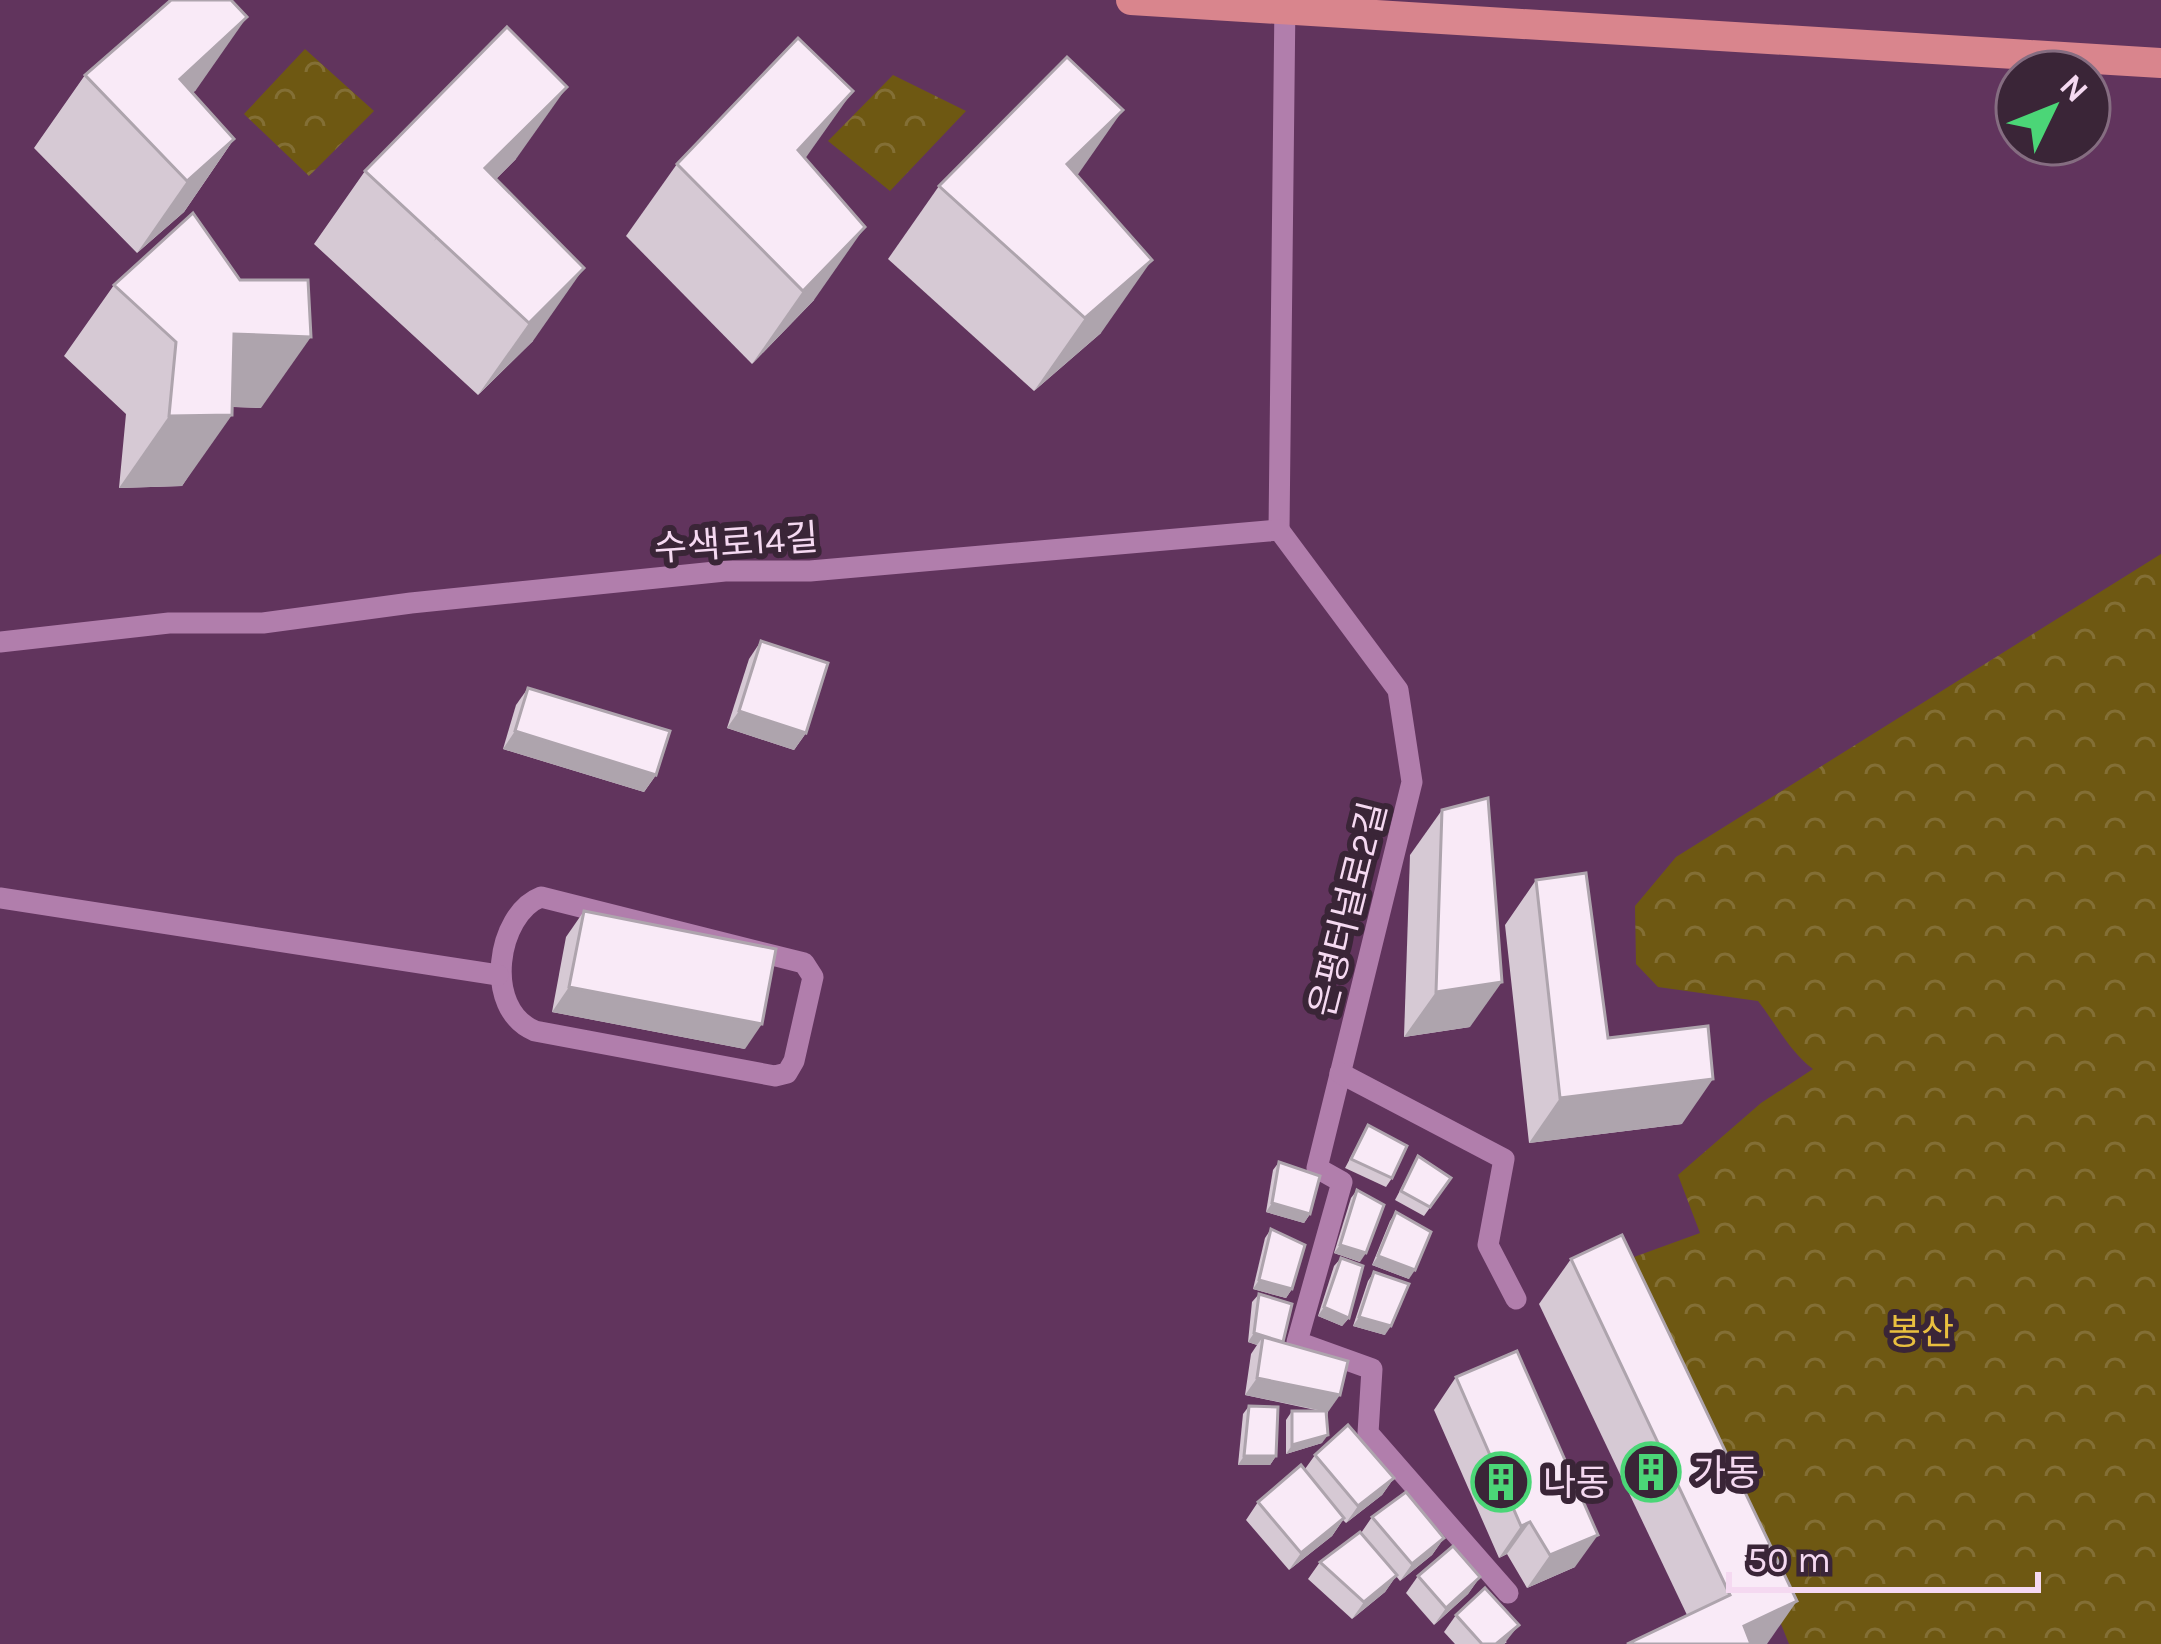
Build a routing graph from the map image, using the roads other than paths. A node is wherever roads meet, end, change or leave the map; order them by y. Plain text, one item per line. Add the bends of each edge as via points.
1 (1131, 0) edge
2 (1285, 5) edge
3 (2161, 63) edge
4 (1279, 530) junction
5 (0, 642) edge
6 (0, 898) edge
7 (498, 975) junction
8 (1340, 1073) junction
9 (1516, 1299) dead end
10 (1508, 1593) dead end

1 - 2 main road
2 - 3 main road
2 - 4 street
4 - 5 street, 수색로14길 via 810,571 724,571 263,623 169,623
4 - 8 street, 은평터널로2길 via 1398,690 1412,782
6 - 7 street
7 - 7 street via 506,1005 535,1031 775,1076 794,1060 813,977 804,964 541,897 517,916
8 - 9 street, 은평터널로2길 via 1504,1159 1488,1245
8 - 10 street, 은평터널로2길 via 1317,1168 1342,1182 1297,1342 1372,1370 1368,1433

